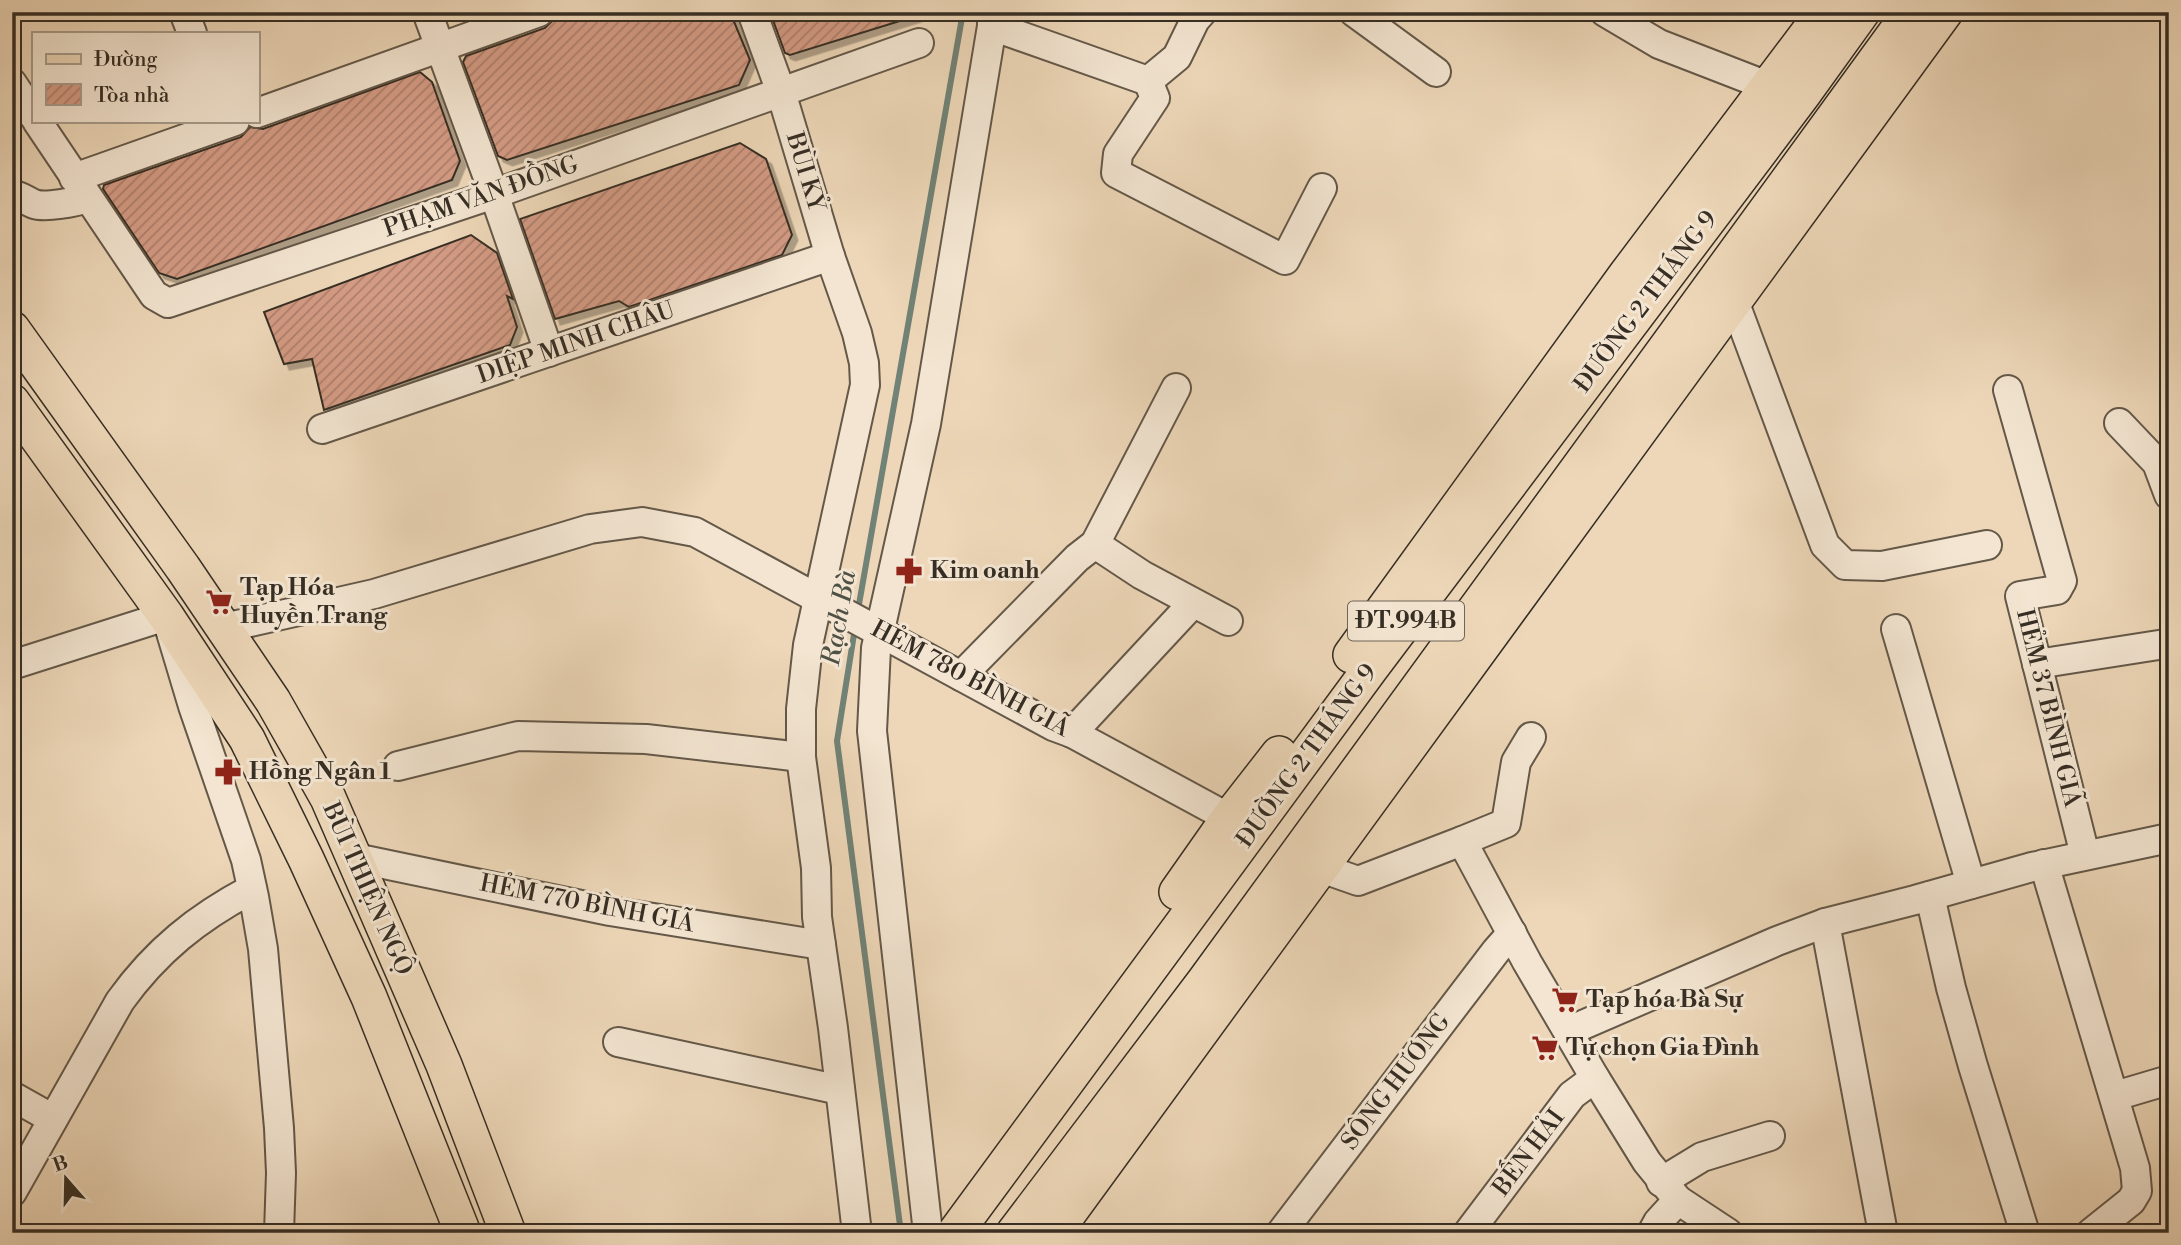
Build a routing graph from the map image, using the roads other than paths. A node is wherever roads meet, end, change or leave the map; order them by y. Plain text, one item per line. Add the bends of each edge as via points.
1 (184, 12) edge
2 (427, 12) edge
3 (539, 12) edge
4 (752, 12) edge
5 (1202, 12) edge
6 (1354, 12) edge
7 (1605, 12) edge
8 (1825, 12) edge
9 (1862, 12) edge
10 (1911, 12) edge
11 (1945, 12) edge
12 (992, 19) edge
13 (192, 32) edge
14 (919, 43) dead end
15 (441, 47) junction
16 (1436, 72) dead end
17 (1148, 81) junction
18 (12, 83) edge
19 (1787, 90) junction
20 (781, 92) junction
21 (259, 112) edge
22 (32, 114) edge
23 (38, 122) edge
24 (228, 122) edge
25 (1847, 123) junction
26 (81, 188) junction
27 (1322, 188) dead end
28 (12, 194) edge
29 (494, 194) junction
30 (830, 256) junction
31 (1734, 302) junction
32 (12, 329) edge
33 (549, 352) junction
34 (1176, 388) dead end
35 (2008, 390) dead end
36 (12, 402) edge
37 (2119, 423) dead end
38 (322, 429) dead end
39 (2169, 495) edge
40 (1095, 544) junction
41 (1987, 545) dead end
42 (818, 598) junction
43 (1193, 603) junction
44 (166, 616) junction
45 (1228, 621) dead end
46 (224, 628) junction
47 (1896, 629) dead end
48 (880, 631) junction
49 (2165, 644) dead end
50 (2037, 664) junction
51 (12, 665) edge
52 (961, 676) junction
53 (1311, 732) junction
54 (1072, 733) junction
55 (1531, 737) dead end
56 (801, 757) junction
57 (398, 766) dead end
58 (1365, 784) junction
59 (1229, 818) junction
60 (2169, 838) edge
61 (1462, 841) junction
62 (2085, 855) junction
63 (355, 858) junction
64 (2044, 864) junction
65 (1321, 868) junction
66 (1971, 884) junction
67 (252, 889) junction
68 (1930, 896) junction
69 (1825, 923) junction
70 (1512, 933) junction
71 (821, 945) junction
72 (1569, 1031) junction
73 (618, 1042) dead end
74 (1595, 1078) junction
75 (2169, 1080) edge
76 (839, 1090) junction
77 (12, 1096) edge
78 (2115, 1096) junction
79 (53, 1119) junction
80 (1769, 1136) dead end
81 (1670, 1191) junction
82 (12, 1192) edge
83 (279, 1233) edge
84 (463, 1233) edge
85 (508, 1233) edge
86 (857, 1233) edge
87 (929, 1233) edge
88 (955, 1233) edge
89 (1013, 1233) edge
90 (1054, 1233) edge
91 (1281, 1233) edge
92 (1468, 1233) edge
93 (1652, 1233) edge
94 (1728, 1233) edge
95 (1883, 1233) edge
96 (2025, 1233) edge
97 (2091, 1233) edge

1 - 13 street
2 - 15 street
3 - 15 street
4 - 20 street, BÙI KỶ
5 - 17 street via 1177,57
6 - 16 street
7 - 19 street via 1659,44
8 - 19 main road, ĐƯỜNG 2 THÁNG 9 / ĐT.994B
9 - 19 main road, ĐƯỜNG 2 THÁNG 9 / ĐT.994B
10 - 25 main road, ĐƯỜNG 2 THÁNG 9 / ĐT.994B
11 - 25 main road, ĐƯỜNG 2 THÁNG 9 / ĐT.994B
12 - 17 street
12 - 48 street via 926,424
14 - 20 street, PHẠM VĂN ĐỒNG
15 - 21 street
15 - 29 street
17 - 27 street via 1155,98 1118,154 1116,173 1285,260
18 - 22 street
19 - 25 main road
19 - 53 main road, ĐƯỜNG 2 THÁNG 9 / ĐT.994B
20 - 29 street, PHẠM VĂN ĐỒNG
20 - 30 street, BÙI KỶ
23 - 26 street, PHẠM VĂN ĐỒNG
24 - 26 street
25 - 31 main road, ĐƯỜNG 2 THÁNG 9 / ĐT.994B
25 - 58 main road, ĐƯỜNG 2 THÁNG 9 / ĐT.994B
26 - 28 street via 75,202 36,205
26 - 29 street, PHẠM VĂN ĐỒNG via 154,295 168,303
29 - 33 street
30 - 33 street, DIỆP MINH CHÂU
30 - 42 street, BÙI KỶ via 857,333 865,385
31 - 41 street via 1825,545 1845,565 1882,566
31 - 58 main road, ĐƯỜNG 2 THÁNG 9 / ĐT.994B
32 - 46 main road, BÙI THIỆN NGỘ
33 - 38 street, DIỆP MINH CHÂU
34 - 40 street
35 - 50 street, HẺM 37 BÌNH GIÃ via 2062,581 2057,590 2020,596
36 - 44 main road, BÙI THIỆN NGỘ
37 - 39 street via 2157,463
40 - 43 street
40 - 52 street
42 - 46 street, HẺM 780 BÌNH GIÃ via 695,532 642,522 590,529 374,594
42 - 48 street, HẺM 780 BÌNH GIÃ
42 - 56 street, BÙI KỶ via 801,709
43 - 45 street
43 - 54 street
44 - 51 street
44 - 67 street, BÙI THIỆN NGỘ
44 - 84 main road, BÙI THIỆN NGỘ via 247,738 306,859 369,997
46 - 63 main road, BÙI THIỆN NGỘ via 273,701 328,798
47 - 66 street
48 - 52 street, HẺM 780 BÌNH GIÃ
48 - 87 street via 872,731
49 - 50 street
50 - 62 street, HẺM 37 BÌNH GIÃ
52 - 54 street, HẺM 780 BÌNH GIÃ
53 - 59 main road, ĐƯỜNG 2 THÁNG 9 / ĐT.994B
53 - 88 main road, ĐƯỜNG 2 THÁNG 9 / ĐT.994B
54 - 59 street, HẺM 780 BÌNH GIÃ
55 - 61 street via 1516,762 1506,823
56 - 57 street via 646,739 518,736
56 - 71 street, BÙI KỶ
58 - 65 main road, ĐƯỜNG 2 THÁNG 9 / ĐT.994B
58 - 89 main road, ĐƯỜNG 2 THÁNG 9 / ĐT.994B via 1204,982
59 - 87 main road, ĐƯỜNG 2 THÁNG 9 / ĐT.994B
60 - 62 street
61 - 65 street via 1358,881
61 - 70 street
62 - 64 street
63 - 71 street, HẺM 770 BÌNH GIÃ via 610,911
63 - 85 main road, BÙI THIỆN NGỘ via 444,1065
64 - 66 street
64 - 78 street
65 - 90 main road, ĐƯỜNG 2 THÁNG 9 / ĐT.994B
66 - 68 street
67 - 79 street via 178,936 145,968 120,1001
67 - 83 street, BÙI THIỆN NGỘ via 263,949 277,1114
68 - 69 street
68 - 96 street via 1951,988
69 - 72 street
69 - 95 street
70 - 72 street
70 - 91 street, SÔNG HƯƠNG
71 - 76 street, BÙI KỶ
72 - 74 street
73 - 76 street
74 - 81 street
74 - 92 street, BẾN HẢI via 1572,1095
75 - 78 street
76 - 86 street, BÙI KỶ
77 - 79 street
78 - 97 street via 2137,1191
79 - 82 street
80 - 81 street via 1702,1157
81 - 93 street
81 - 94 street

